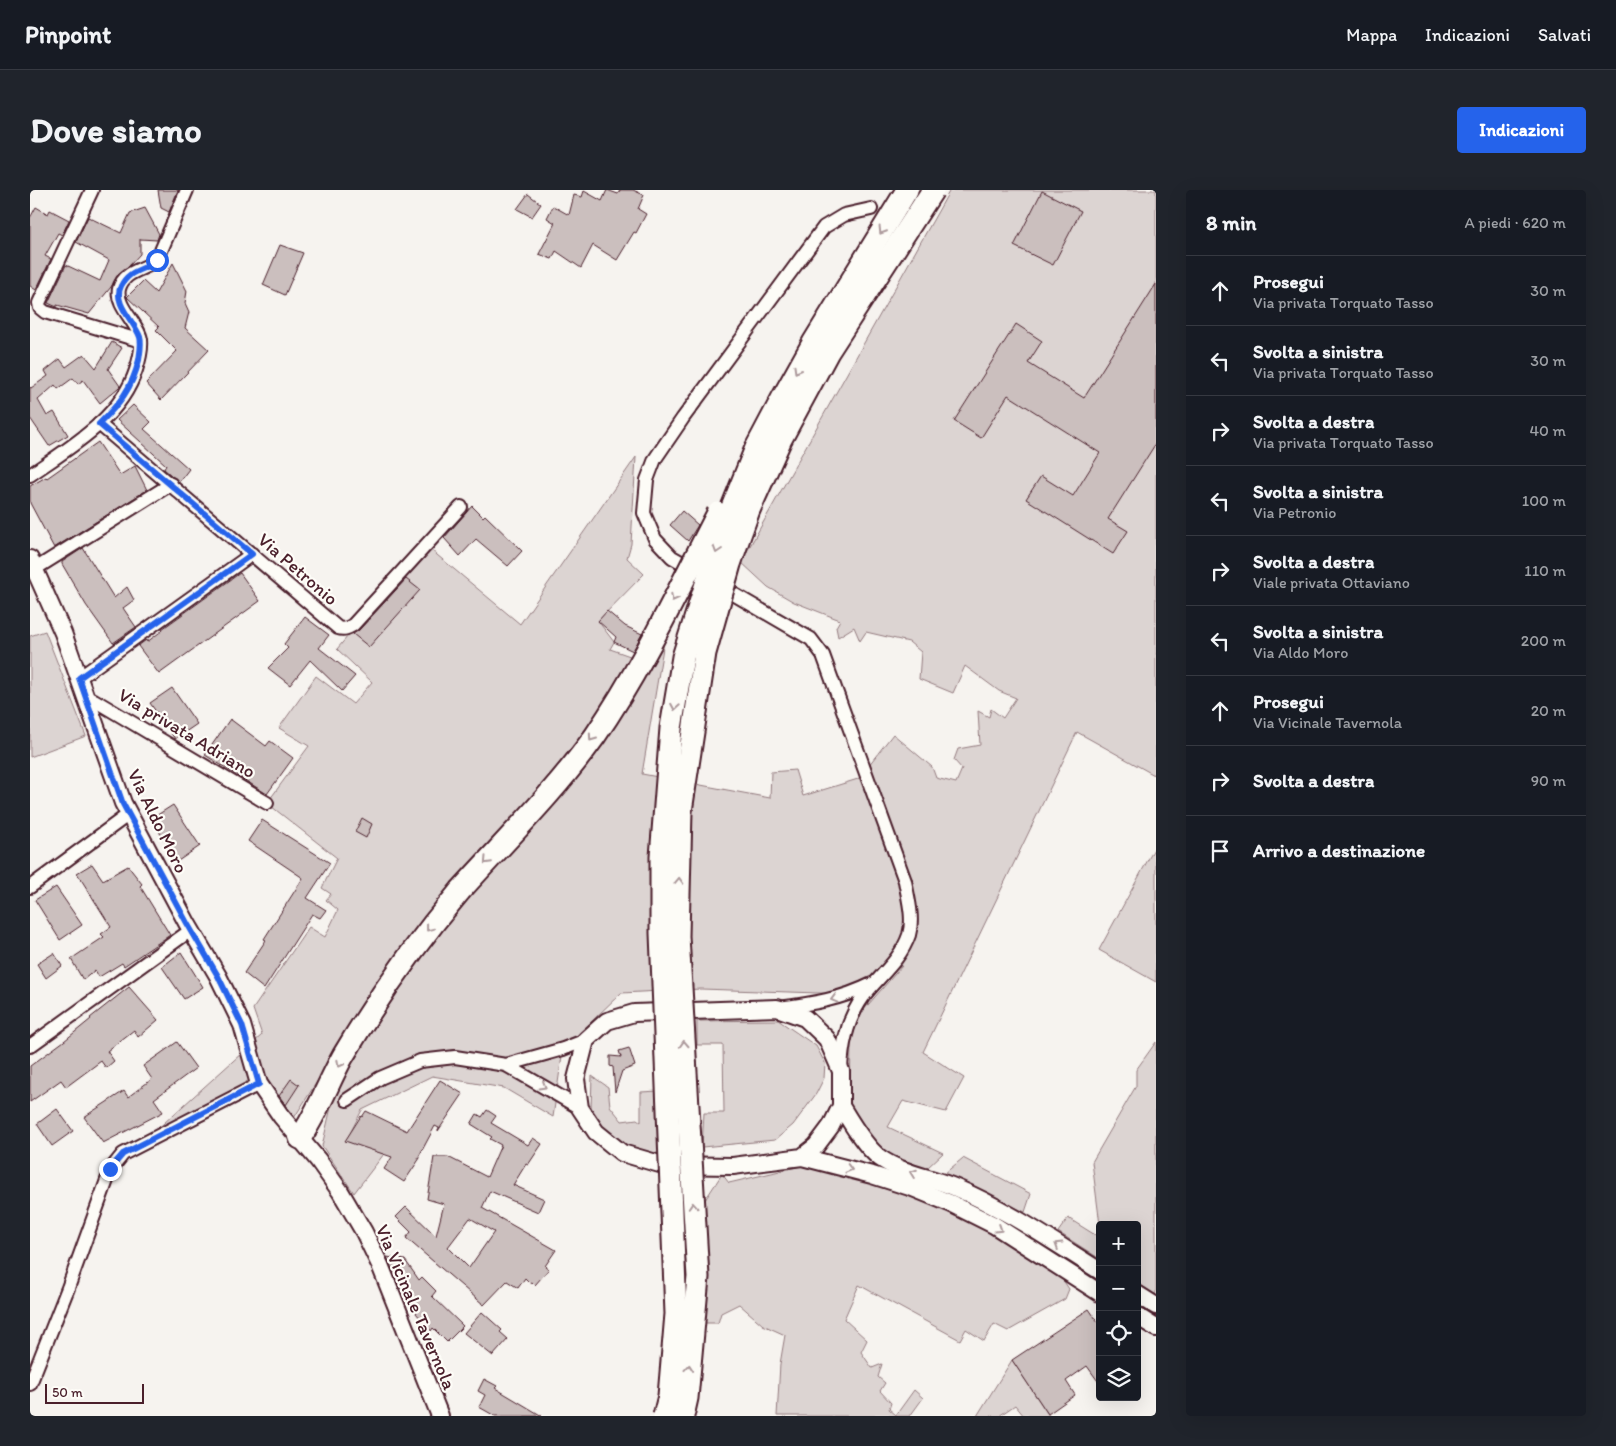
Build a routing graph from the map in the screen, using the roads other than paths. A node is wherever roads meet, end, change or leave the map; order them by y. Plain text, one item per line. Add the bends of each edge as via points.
1 (92, 190) edge
2 (187, 190) edge
3 (907, 190) edge
4 (932, 190) edge
5 (870, 209) dead end
6 (141, 341) junction
7 (99, 424) junction
8 (756, 448) junction
9 (30, 475) edge
10 (171, 484) junction
11 (461, 507) dead end
12 (252, 554) junction
13 (32, 564) edge
14 (79, 678) junction
15 (86, 698) junction
16 (266, 803) dead end
17 (129, 814) junction
18 (30, 887) edge
19 (191, 930) junction
20 (879, 980) junction
21 (777, 1008) junction
22 (246, 1038) joint
23 (586, 1040) junction
24 (30, 1046) edge
25 (506, 1065) junction
26 (841, 1071) junction
27 (259, 1084) junction
28 (347, 1100) dead end
29 (841, 1106) junction
30 (580, 1108) junction
31 (300, 1138) junction
32 (802, 1157) junction
33 (1096, 1268) edge
34 (1096, 1289) edge
35 (1141, 1297) edge
36 (1156, 1306) edge
37 (1141, 1319) edge
38 (1156, 1328) edge
39 (30, 1384) edge
40 (440, 1416) edge
41 (664, 1416) edge
42 (683, 1416) edge

1 - 6 street via 39,303 40,308
2 - 6 street via 157,260 133,271 119,288 119,296
3 -> 8 highway, bridge via 813,343
42 -> 4 highway, bridge via 698,1277 678,936 682,811 705,653 740,535 781,439 828,352
5 - 20 street via 844,215 824,227 655,459 647,480 644,513 655,539 672,557 810,639 822,655 906,881 911,914 909,934 899,956
6 - 7 street via 137,366 128,390
7 - 9 street
7 - 10 street, Via Petronio
8 -> 31 highway, bridge via 641,660 595,735 547,797 438,917 388,984 342,1059
8 -> 41 highway, bridge via 724,530 683,657 671,728 661,858 660,933 676,1314 669,1396
10 - 12 street, Via Petronio
10 - 13 street
11 - 12 street, Via Petronio via 348,628 338,628
12 - 14 street
13 - 14 street, Via Aldo Moro
14 - 15 street, Via Aldo Moro
15 - 16 street, Via privata Adriano
15 - 17 street, Via Aldo Moro
17 - 18 street
17 - 19 street, Via Aldo Moro
19 - 22 street, Via Aldo Moro via 218,976
19 - 24 street
20 -> 21 street via 835,999
20 - 26 street via 851,1016
21 - 23 street via 634,1013 607,1021
21 - 26 street via 805,1018 827,1038
22 - 27 street, Via Vicinale Tavernola
23 - 25 street
23 - 30 street via 576,1079
25 - 28 street via 455,1057 420,1061 380,1078
25 -> 30 street
26 - 29 street
27 - 31 street, Via Vicinale Tavernola
27 - 39 street via 123,1154 116,1161 110,1169
29 - 32 street via 816,1146
33 -> 29 street via 1004,1211 879,1157
30 - 32 street via 596,1132 622,1153 663,1165 734,1166
31 - 40 street, Via Vicinale Tavernola via 340,1191 364,1232
32 -> 34 street via 872,1175 952,1204 994,1225
35 - 36 street
37 - 38 street

